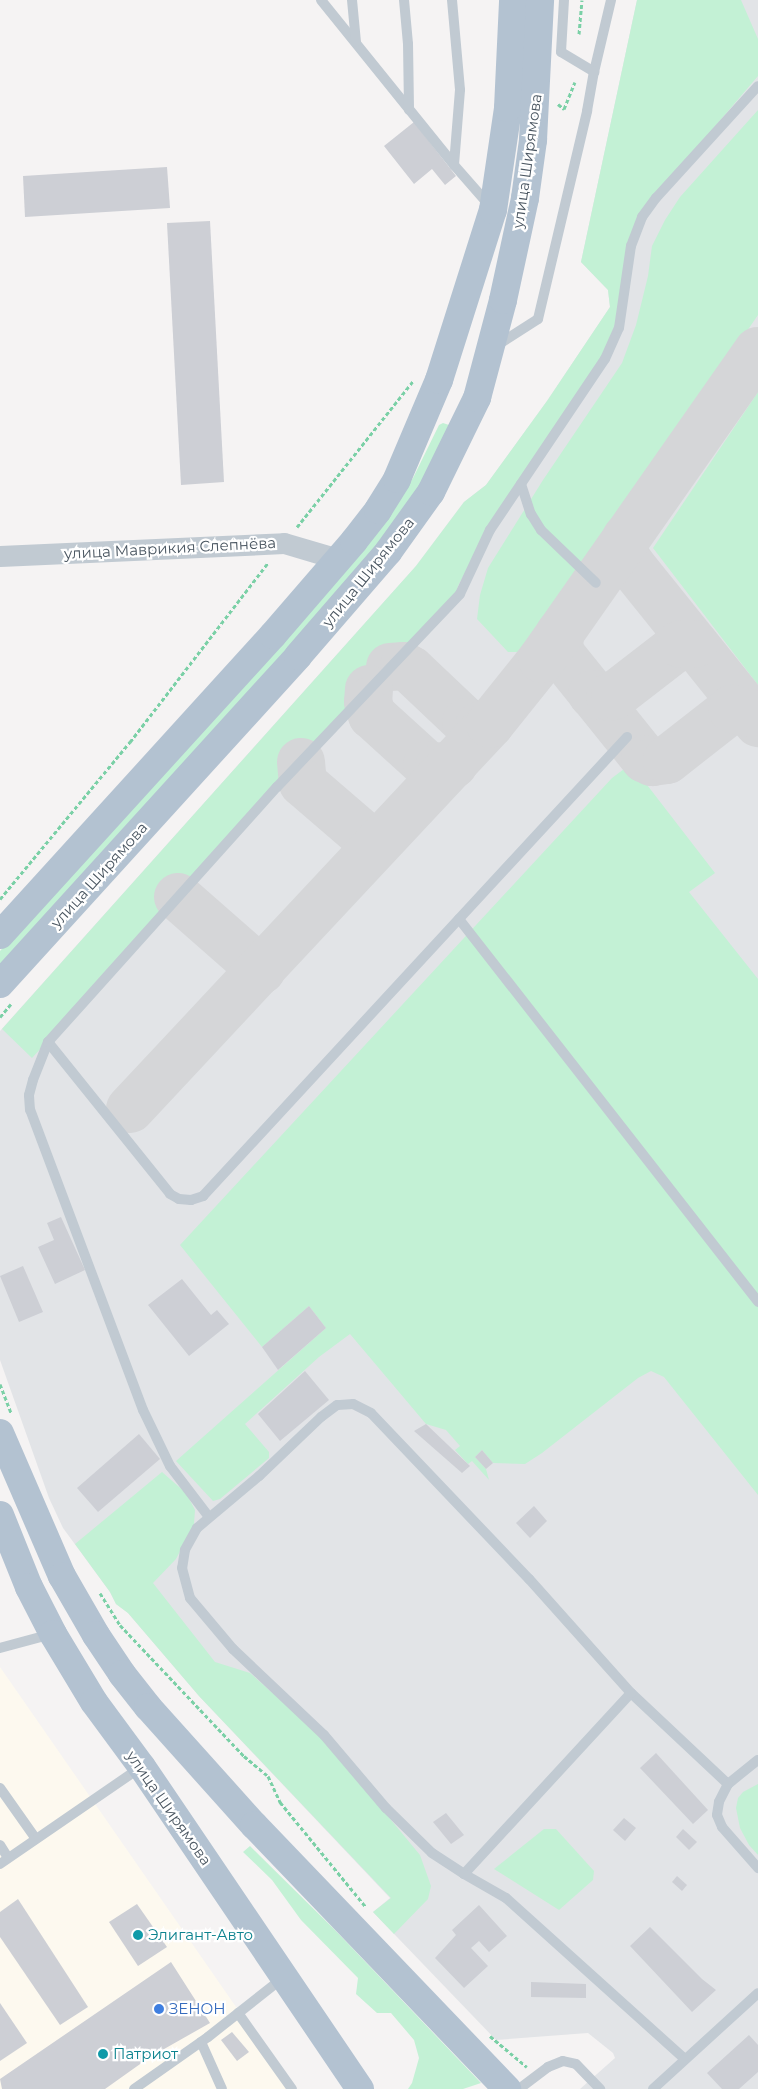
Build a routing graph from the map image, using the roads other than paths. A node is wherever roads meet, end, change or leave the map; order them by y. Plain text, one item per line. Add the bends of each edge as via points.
1 (321, 0) edge
2 (352, 0) edge
3 (404, 0) edge
4 (452, 0) edge
5 (513, 0) edge
6 (540, 0) edge
7 (564, 0) edge
8 (611, 0) edge
9 (356, 43) junction
10 (594, 72) junction
11 (758, 86) edge
12 (409, 110) junction
13 (454, 165) junction
14 (493, 210) junction
15 (507, 282) junction
16 (471, 286) junction
17 (491, 350) junction
18 (422, 422) junction
19 (462, 433) junction
20 (521, 484) junction
21 (0, 556) edge
22 (338, 560) junction
23 (596, 583) dead end
24 (627, 737) dead end
25 (459, 919) junction
26 (0, 935) edge
27 (0, 984) edge
28 (48, 1042) junction
29 (758, 1302) edge
30 (6, 1425) edge
31 (0, 1515) edge
32 (209, 1517) junction
33 (53, 1634) junction
34 (0, 1648) edge
35 (631, 1693) junction
36 (758, 1760) edge
37 (142, 1767) junction
38 (728, 1784) junction
39 (0, 1788) edge
40 (36, 1838) junction
41 (0, 1845) edge
42 (4, 1861) edge
43 (758, 1868) edge
44 (464, 1874) junction
45 (285, 1976) junction
46 (758, 1992) edge
47 (238, 2013) junction
48 (201, 2042) junction
49 (685, 2059) junction
50 (134, 2089) edge
51 (222, 2089) edge
52 (292, 2089) edge
53 (360, 2089) edge
54 (507, 2089) edge
55 (519, 2089) edge
56 (600, 2089) edge
57 (653, 2089) edge

1 - 9 lane
2 - 9 lane
3 - 12 lane
4 - 13 lane via 460,90
5 - 14 main road, улица Ширямова via 508,108
6 - 15 main road, улица Ширямова via 533,140 525,198
7 - 10 lane via 561,52
8 - 10 lane
9 - 12 lane
10 - 17 lane via 538,319
11 - 20 lane via 642,217 631,246 619,328 605,359
12 - 13 lane
13 - 14 lane
14 - 16 main road, улица Ширямова
15 - 16 main road via 495,318 489,326 479,325 471,319
15 - 17 main road, улица Ширямова
16 - 18 main road, улица Ширямова
17 - 19 main road, улица Ширямова
18 - 19 main road via 434,406 452,405 463,417
18 - 22 main road, улица Ширямова via 397,479 378,510
19 - 27 main road, улица Ширямова via 431,492 388,552
20 - 23 lane via 531,514 542,530
20 - 28 lane via 490,530 460,594 277,787
21 - 22 street, улица Маврикия Слепнёва via 284,543
22 - 26 main road, улица Ширямова
24 - 25 lane
25 - 28 lane via 203,1196 190,1200 170,1194
25 - 29 lane
28 - 32 lane via 29,1095 30,1110 143,1410 170,1466
30 - 54 main road via 62,1576 122,1674 254,1825
31 - 33 main road, улица Ширямова via 29,1587
32 - 35 lane via 259,1476 321,1417 337,1405 353,1404 371,1413 529,1579
32 - 44 lane via 197,1528 185,1550 182,1568 190,1598 233,1649 324,1735 432,1854
33 - 34 lane
33 - 37 main road, улица Ширямова via 94,1702
35 - 38 lane
35 - 44 lane
36 - 38 lane
37 - 40 lane
37 - 45 main road, улица Ширямова
38 - 43 lane via 717,1815 722,1827
39 - 40 lane
40 - 42 lane
41 - 42 lane
44 - 49 lane via 506,1898
45 - 47 lane
45 - 53 main road, улица Ширямова
46 - 49 lane
47 - 48 lane
47 - 52 lane
48 - 50 lane
48 - 51 lane
49 - 57 lane
55 - 56 lane via 548,2067 563,2061 576,2064

